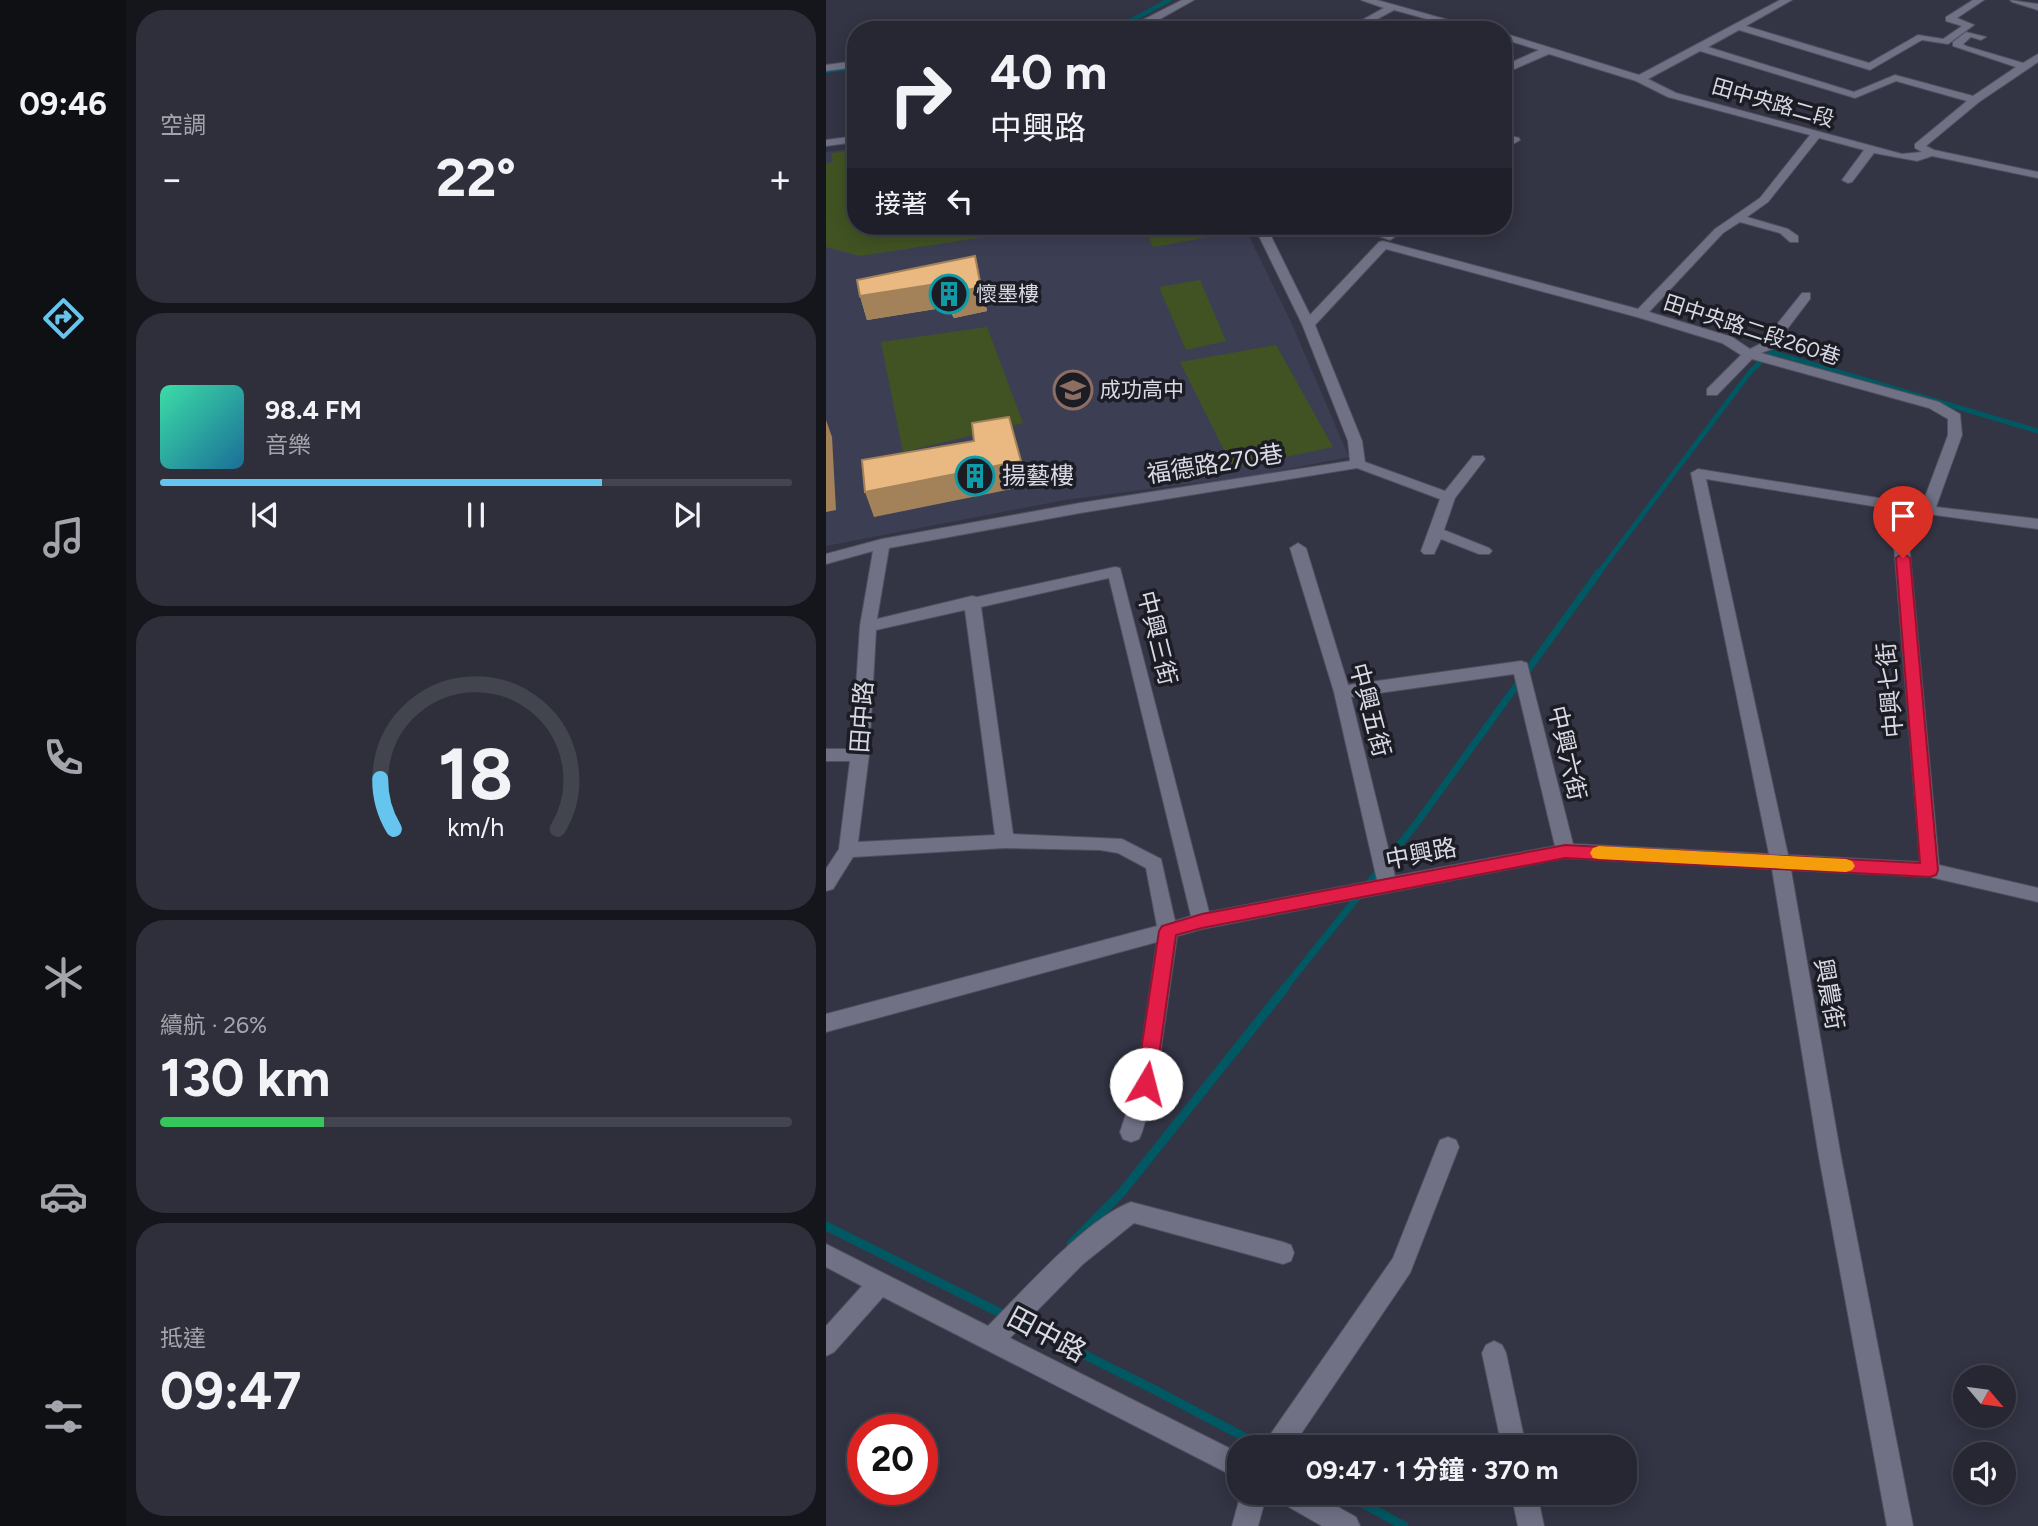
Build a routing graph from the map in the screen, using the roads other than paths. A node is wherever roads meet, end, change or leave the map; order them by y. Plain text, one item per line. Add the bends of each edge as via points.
1 (1189, 0) edge
2 (1366, 0) edge
3 (1787, 0) edge
4 (1979, 0) edge
5 (2015, 0) edge
6 (1393, 7) junction
7 (2038, 7) edge
8 (1150, 21) edge
9 (1366, 21) edge
10 (1445, 21) edge
11 (1739, 27) junction
12 (1981, 37) dead end
13 (1512, 39) edge
14 (1702, 48) junction
15 (1549, 50) junction
16 (2038, 57) edge
17 (1512, 62) edge
18 (847, 65) edge
19 (2023, 66) junction
20 (826, 68) edge
21 (1640, 79) junction
22 (1975, 100) junction
23 (1815, 136) junction
24 (847, 140) edge
25 (826, 144) edge
26 (1870, 150) junction
27 (1931, 153) junction
28 (2038, 175) edge
29 (1848, 180) dead end
30 (1738, 218) junction
31 (1264, 235) edge
32 (1389, 236) edge
33 (1794, 239) dead end
34 (1806, 296) dead end
35 (1641, 314) junction
36 (1308, 324) junction
37 (1749, 354) junction
38 (1712, 392) dead end
39 (1478, 459) dead end
40 (1358, 464) junction
41 (1448, 497) junction
42 (1898, 506) junction
43 (1927, 510) junction
44 (2038, 524) edge
45 (1436, 531) junction
46 (882, 544) junction
47 (1298, 548) dead end
48 (1429, 551) dead end
49 (1484, 551) dead end
50 (826, 559) edge
51 (972, 601) junction
52 (867, 626) junction
53 (1342, 692) junction
54 (826, 755) edge
55 (860, 755) junction
56 (1005, 842) junction
57 (848, 850) junction
58 (1565, 851) junction
59 (1780, 862) junction
60 (1930, 870) junction
61 (826, 884) edge
62 (1388, 886) junction
63 (2038, 895) edge
64 (1202, 921) junction
65 (1168, 931) junction
66 (826, 1023) edge
67 (1131, 1132) dead end
68 (1448, 1147) dead end
69 (1283, 1252) dead end
70 (826, 1255) edge
71 (880, 1283) junction
72 (991, 1340) junction
73 (826, 1345) edge
74 (1494, 1353) dead end
75 (1285, 1435) edge
76 (1511, 1435) edge
77 (1227, 1460) edge
78 (1251, 1505) edge
79 (1310, 1505) edge
80 (1527, 1505) edge
81 (1245, 1526) edge
82 (1348, 1526) edge
83 (1531, 1526) edge
84 (1900, 1526) edge

1 - 8 street
2 - 6 street
3 - 11 street
4 - 11 street via 1949,19 1969,25 1945,42 1921,37 1870,67
5 - 7 street
6 - 9 street
6 - 10 street
11 - 14 street
12 - 19 street via 1969,34 1956,44
13 - 15 street, 田中央路二段
14 - 21 street
14 - 22 street via 1855,95 1895,78
15 - 17 street
15 - 21 street, 田中央路二段
16 - 19 street
18 - 20 street
19 - 22 street
21 - 23 street, 田中央路二段 via 1672,95
22 - 27 street via 1919,146
23 - 26 street, 田中央路二段
23 - 30 street, 田中央路二段260巷 via 1764,200
24 - 25 street
26 - 27 street, 田中央路二段 via 1917,159
26 - 29 street
27 - 28 street, 田中央路二段
30 - 33 street
30 - 35 street, 田中央路二段260巷 via 1719,231
31 - 36 street
32 - 35 street
32 - 36 street
34 - 37 street via 1767,346
35 - 37 street, 田中央路二段260巷 via 1727,340
36 - 40 street via 1355,441
37 - 38 street
37 - 43 street, 田中央路二段260巷 via 1934,405 1955,416 1955,435
39 - 41 street
40 - 41 street
40 - 46 street, 福德路270巷
41 - 45 street
42 - 43 street
42 - 59 street, 興農街 via 1698,473
42 - 60 street, 中興七街
43 - 44 street
45 - 48 street
45 - 49 street
46 - 50 street, 福德路270巷
46 - 52 street, 田中路
47 - 53 street, 中興五街
51 - 52 street, 中興三街
51 - 56 street
51 - 64 street, 中興三街 via 1115,572
52 - 55 street, 田中路
53 - 58 street, 中興六街 via 1521,667
53 - 62 street, 中興五街
54 - 55 street
55 - 57 street, 田中路
56 - 57 street
56 - 65 street via 1100,843 1135,853 1154,864
57 - 61 street, 田中路
58 - 59 street, 中興路
58 - 62 street, 中興路
59 - 60 street, 中興路
59 - 84 street, 興農街
60 - 63 street, 中興路
62 - 64 street, 中興路
64 - 65 street, 中興路
65 - 66 street, 中興路
65 - 67 street via 1146,1084
68 - 75 street via 1402,1265
69 - 72 street via 1131,1212 1058,1272
70 - 71 street, 田中路
71 - 72 street, 田中路
71 - 73 street
72 - 77 street, 田中路
74 - 76 street
78 - 81 street
79 - 82 street
80 - 83 street

